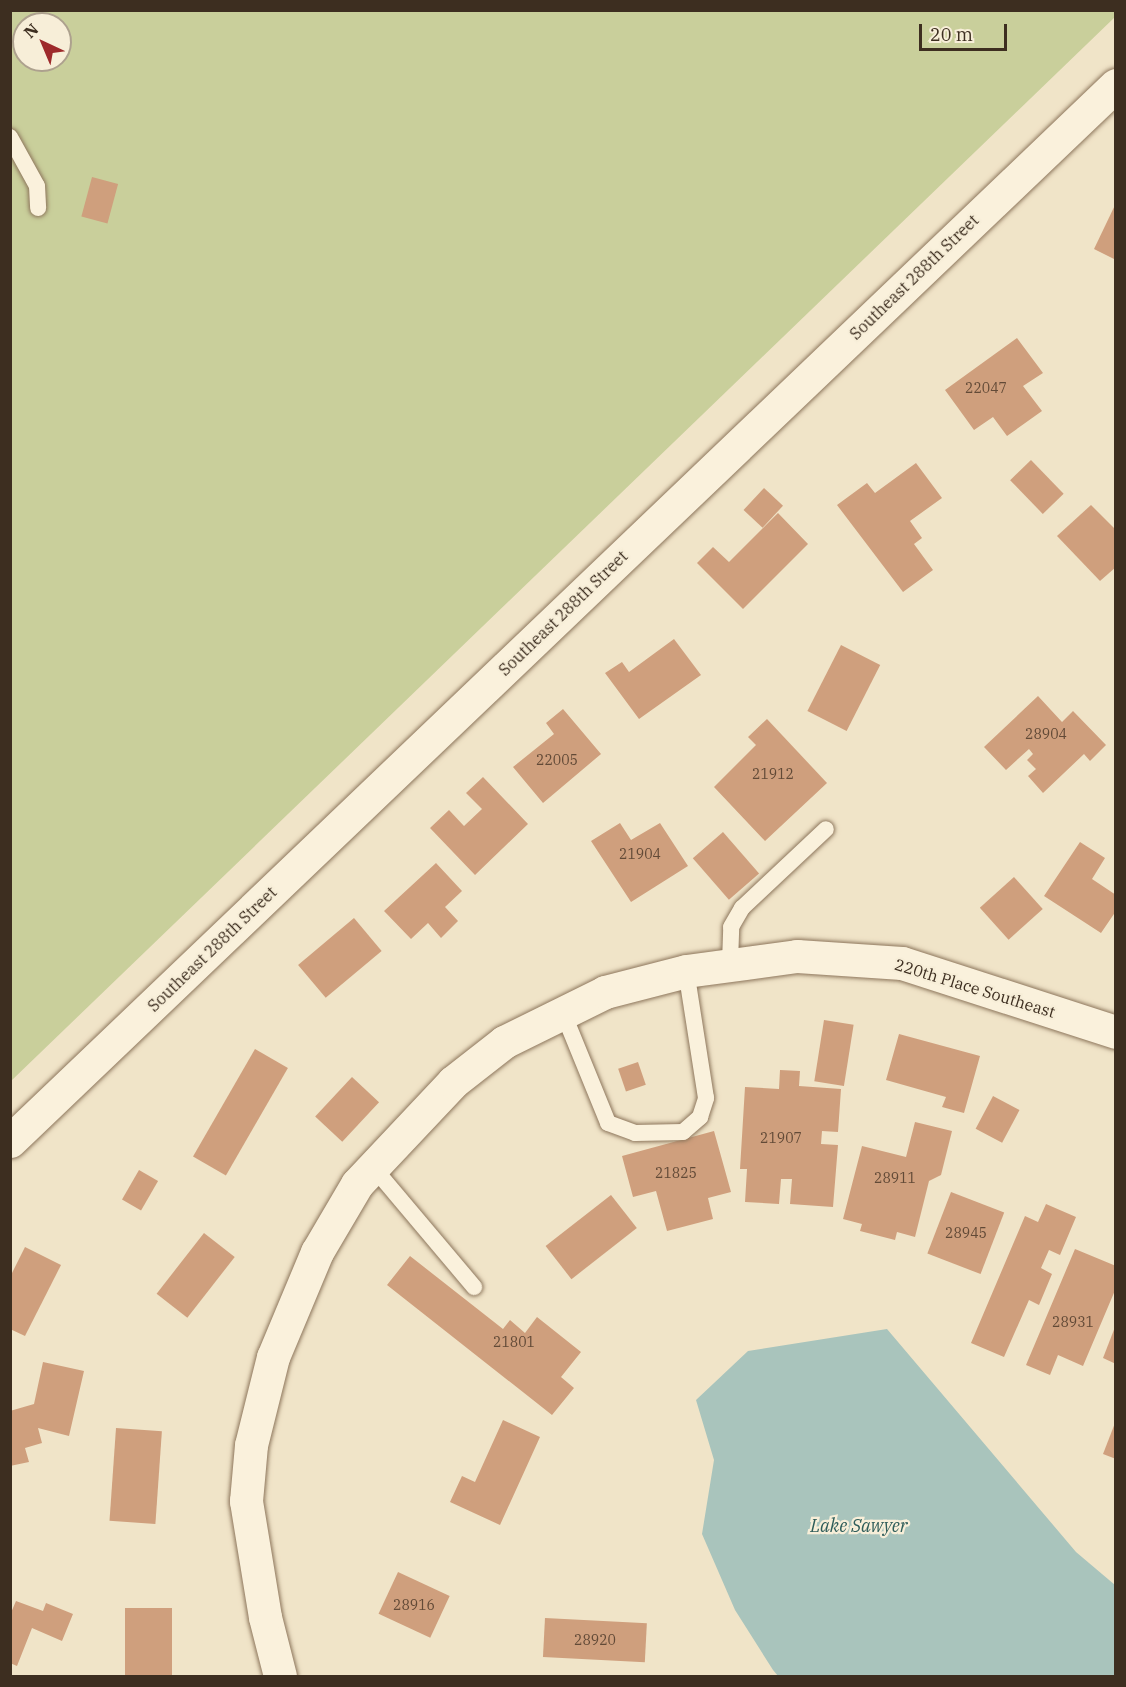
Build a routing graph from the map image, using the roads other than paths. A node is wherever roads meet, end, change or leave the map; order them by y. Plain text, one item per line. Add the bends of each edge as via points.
1 (1116, 85) edge
2 (10, 137) edge
3 (38, 208) dead end
4 (826, 829) dead end
5 (730, 963) junction
6 (686, 971) junction
7 (562, 1010) junction
8 (1116, 1032) edge
9 (10, 1141) edge
10 (365, 1176) junction
11 (474, 1287) dead end
12 (280, 1677) edge

1 - 9 street, Southeast 288th Street
2 - 3 lane via 37,186
4 - 5 lane via 742,908 731,927
5 - 6 street, 220th Place Southeast
5 - 8 street, 220th Place Southeast via 796,956 902,963
6 - 7 street, 220th Place Southeast via 605,992
6 - 7 lane via 706,1098 700,1117 683,1132 635,1134 608,1123
7 - 10 street, 220th Place Southeast via 504,1042 453,1082
10 - 11 lane
10 - 12 street, 220th Place Southeast via 317,1252 273,1356 251,1444 246,1501 265,1617

